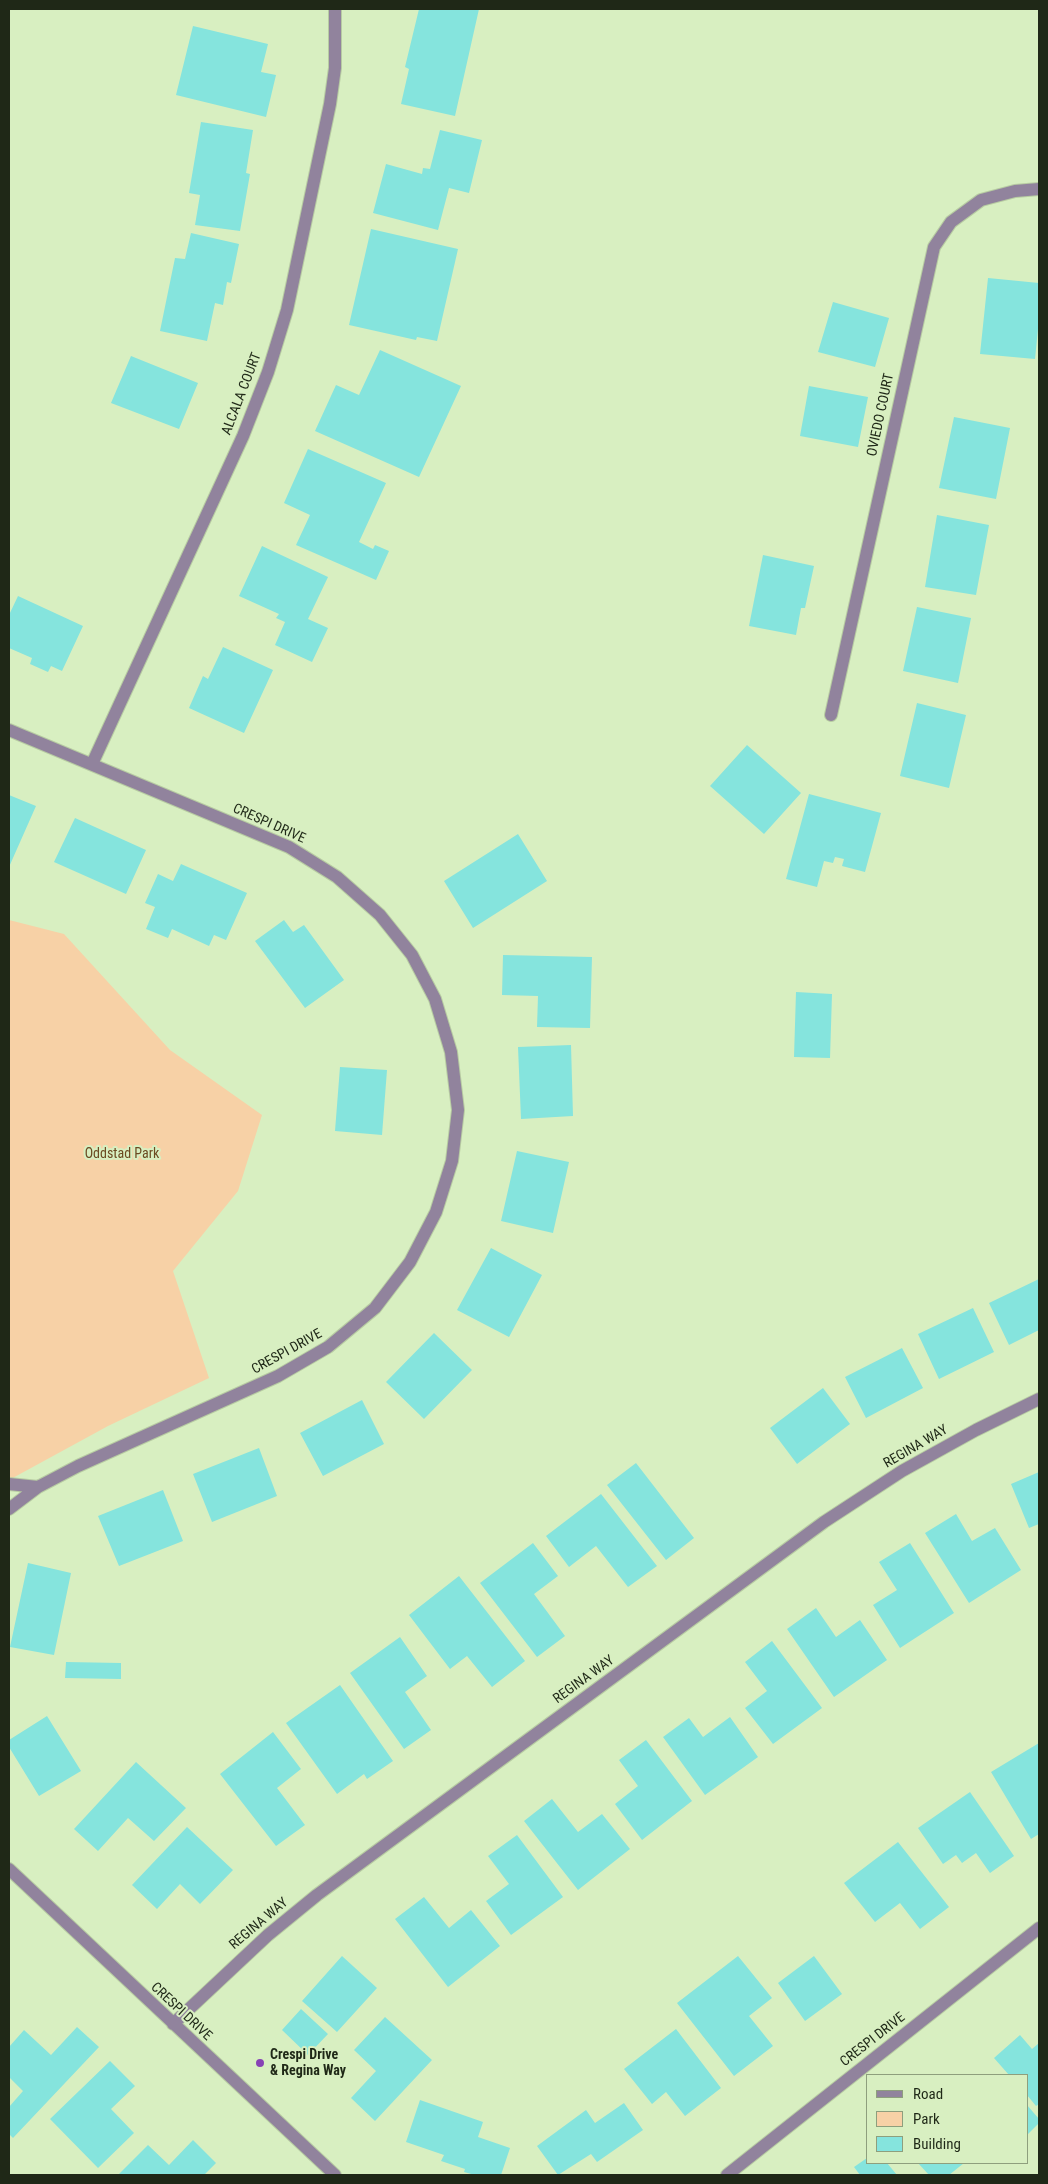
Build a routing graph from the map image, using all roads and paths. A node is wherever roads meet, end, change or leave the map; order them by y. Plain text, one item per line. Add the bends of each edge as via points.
1 (335, 9) edge
2 (1039, 189) edge
3 (831, 715) dead end
4 (9, 730) edge
5 (92, 764) junction
6 (1039, 1399) edge
7 (9, 1484) edge
8 (38, 1487) junction
9 (9, 1509) edge
10 (9, 1868) edge
11 (1039, 1928) edge
12 (173, 2024) junction
13 (335, 2175) edge
14 (727, 2175) edge

1 - 5 street, ALCALA COURT via 335,59 330,104 287,310 268,372 243,436
2 - 3 street, OVIEDO COURT via 1015,191 981,200 951,222 934,247
4 - 5 street, CRESPI DRIVE
5 - 8 street, CRESPI DRIVE via 289,847 337,877 380,915 412,955 435,999 451,1052 458,1110 452,1161 436,1212 410,1262 375,1308 328,1347 278,1376
6 - 12 street, REGINA WAY via 902,1471 824,1522 317,1895 254,1948
7 - 8 street
8 - 9 street, CRESPI DRIVE
10 - 12 street, CRESPI DRIVE
11 - 14 street, CRESPI DRIVE
12 - 13 street, CRESPI DRIVE

